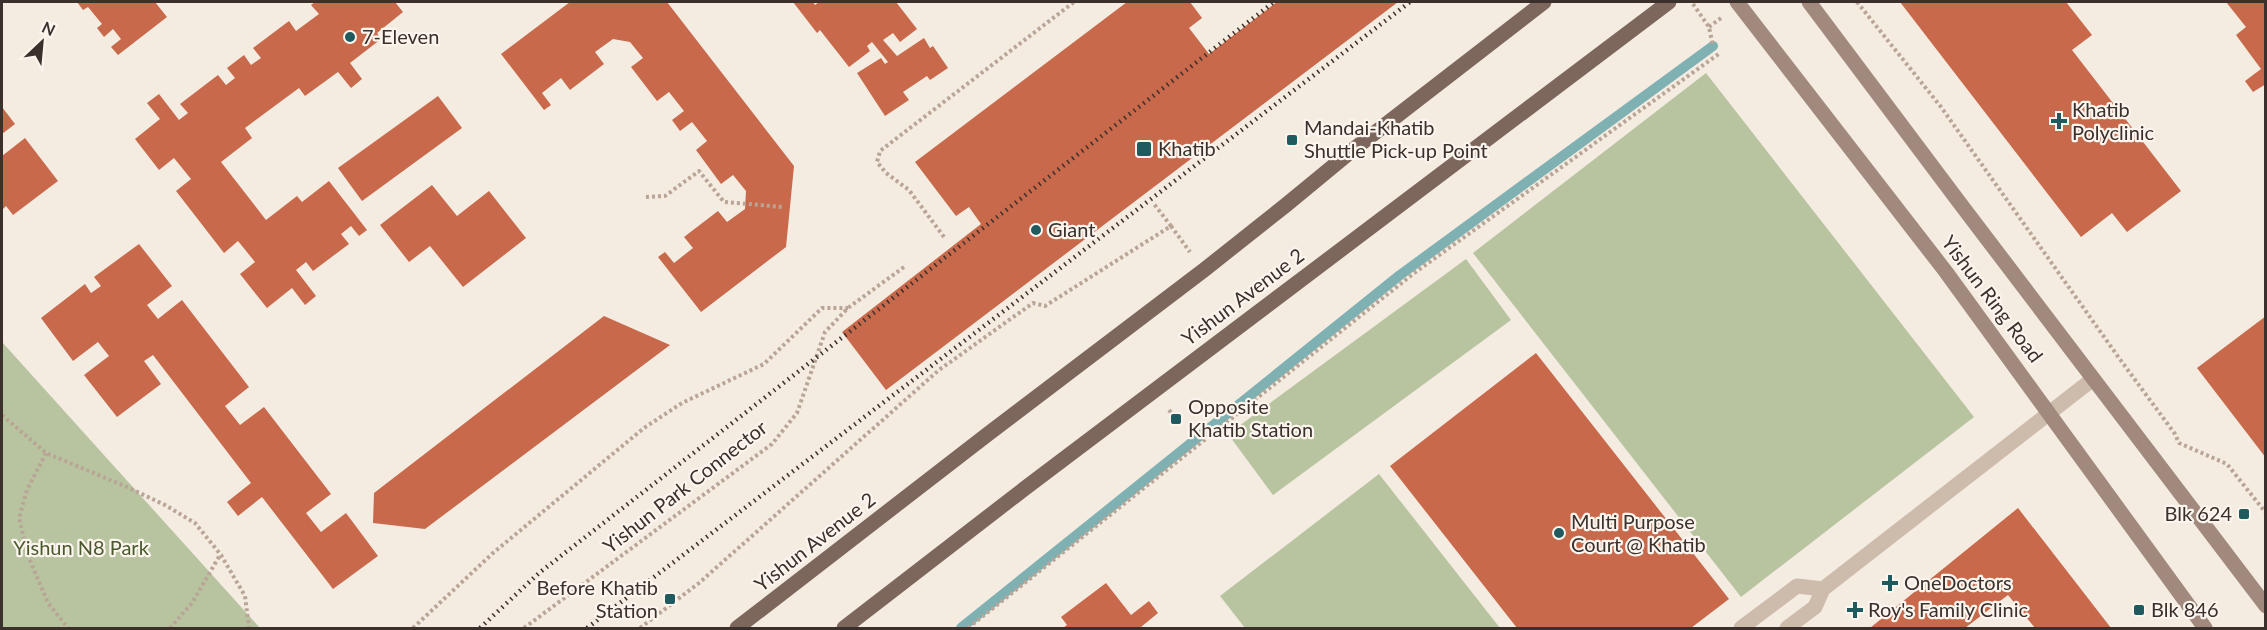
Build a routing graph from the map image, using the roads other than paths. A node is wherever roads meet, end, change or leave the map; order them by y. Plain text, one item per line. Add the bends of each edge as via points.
1 (1544, 2) edge
2 (1669, 2) edge
3 (1737, 2) edge
4 (1809, 2) edge
5 (2093, 379) junction
6 (2050, 412) junction
7 (1823, 590) junction
8 (2265, 606) edge
9 (737, 628) edge
10 (844, 628) edge
11 (1741, 628) edge
12 (1787, 628) edge
13 (2205, 628) edge

1 - 9 main road, Yishun Avenue 2 via 1204,270
2 - 10 main road, Yishun Avenue 2
3 - 6 main road, Yishun Ring Road
4 - 5 main road, Yishun Ring Road
5 - 6 lane
5 - 8 main road, Yishun Ring Road
6 - 7 lane
6 - 13 main road, Yishun Ring Road
7 - 11 lane via 1797,586
7 - 12 lane via 1815,607

